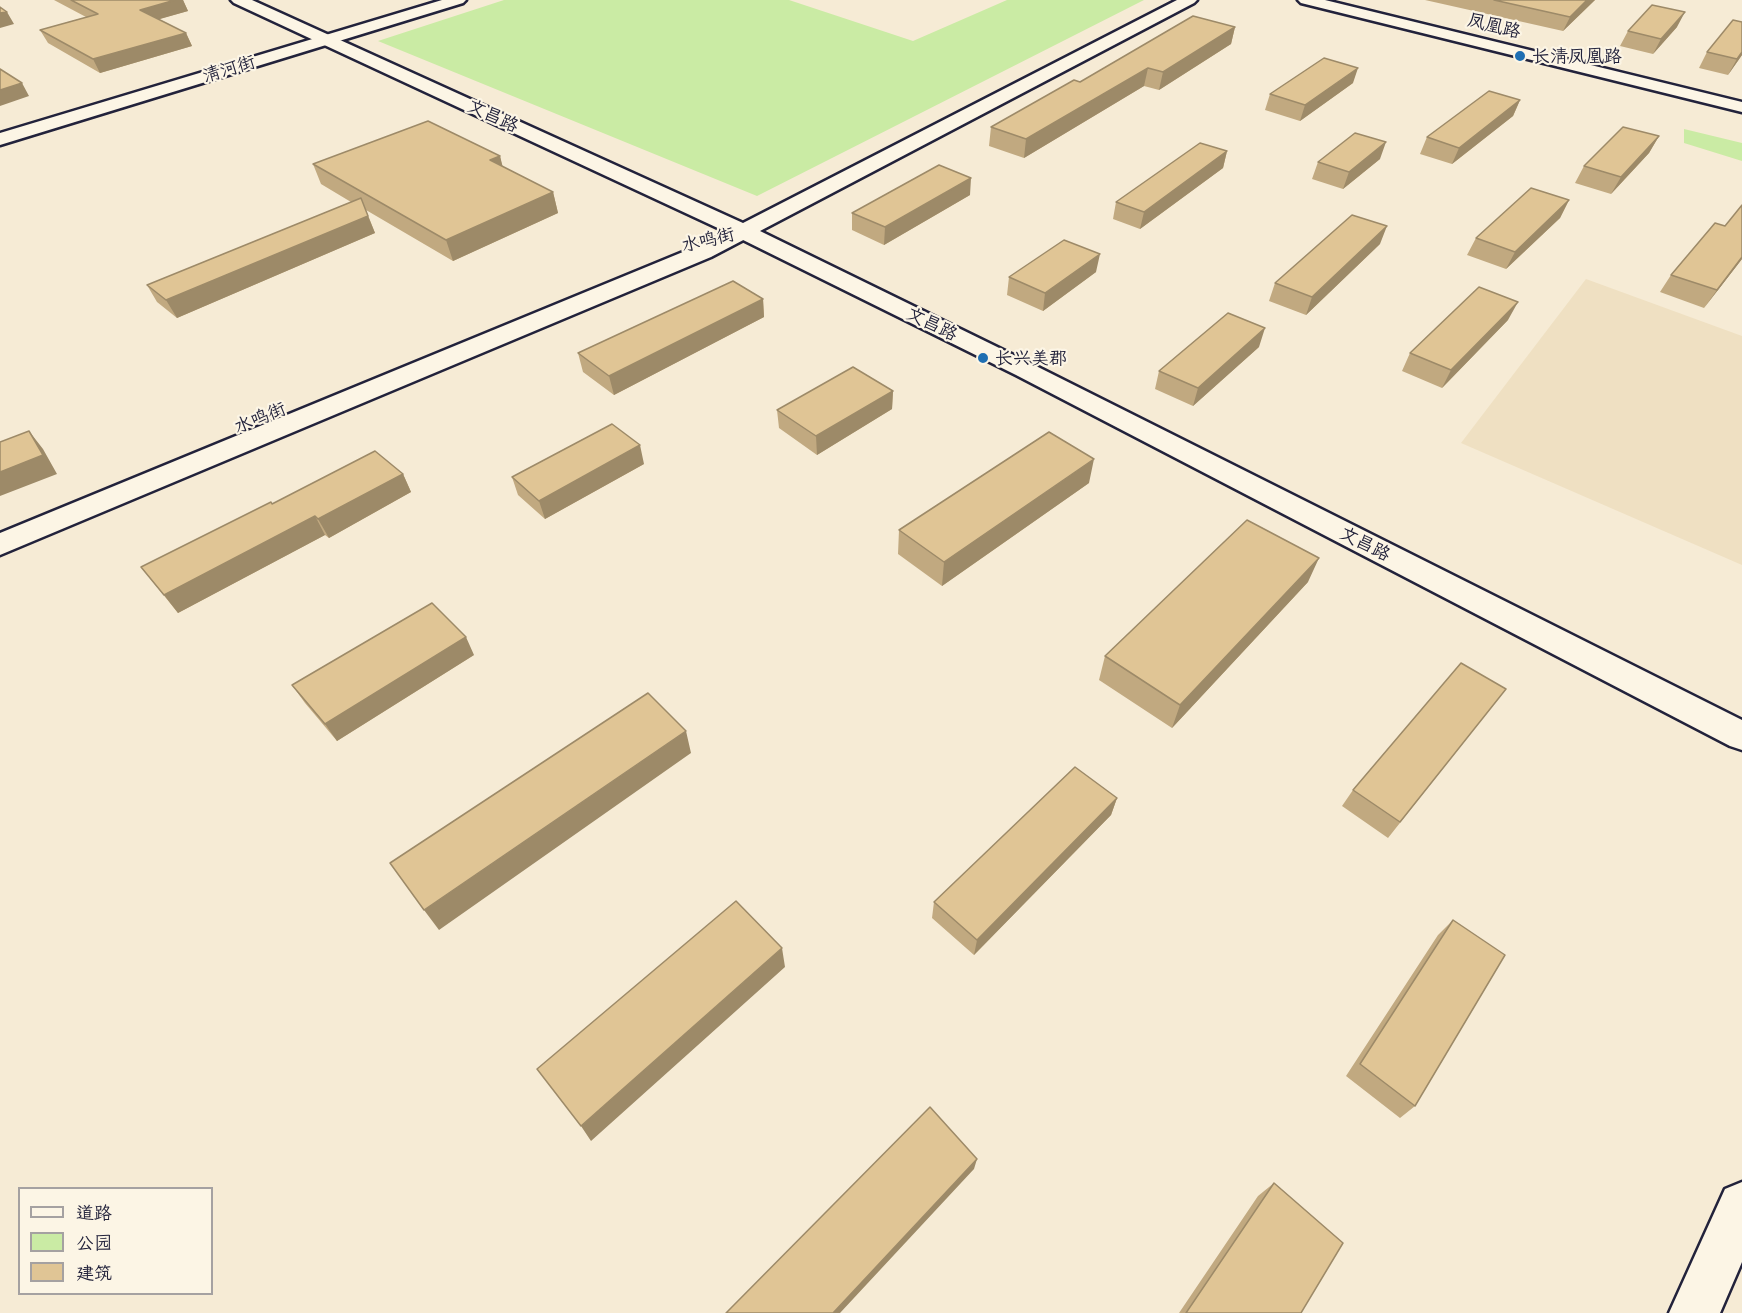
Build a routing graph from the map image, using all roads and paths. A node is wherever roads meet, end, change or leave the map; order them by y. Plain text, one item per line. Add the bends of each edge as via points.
1 (239, 0) edge
2 (430, 0) edge
3 (458, 0) edge
4 (1189, 0) edge
5 (1306, 0) edge
6 (1331, 0) edge
7 (320, 37) junction
8 (1742, 99) edge
9 (1742, 107) edge
10 (0, 129) edge
11 (0, 139) edge
12 (743, 231) junction
13 (0, 525) edge
14 (0, 545) edge
15 (1742, 736) edge
16 (1742, 1206) edge
17 (1694, 1313) edge

1 - 7 main road, 文昌路
2 - 7 main road, 清河街
3 - 7 main road, 清河街
4 - 12 main road
5 - 9 main road, 凤凰路
6 - 8 main road, 凤凰路
7 - 10 main road, 清河街
7 - 11 main road, 清河街
7 - 12 main road, 文昌路
12 - 13 main road, 水鸣街 via 673,248
12 - 14 main road, 水鸣街 via 703,252
12 - 15 main road, 文昌路 via 1017,365
16 - 17 main road

